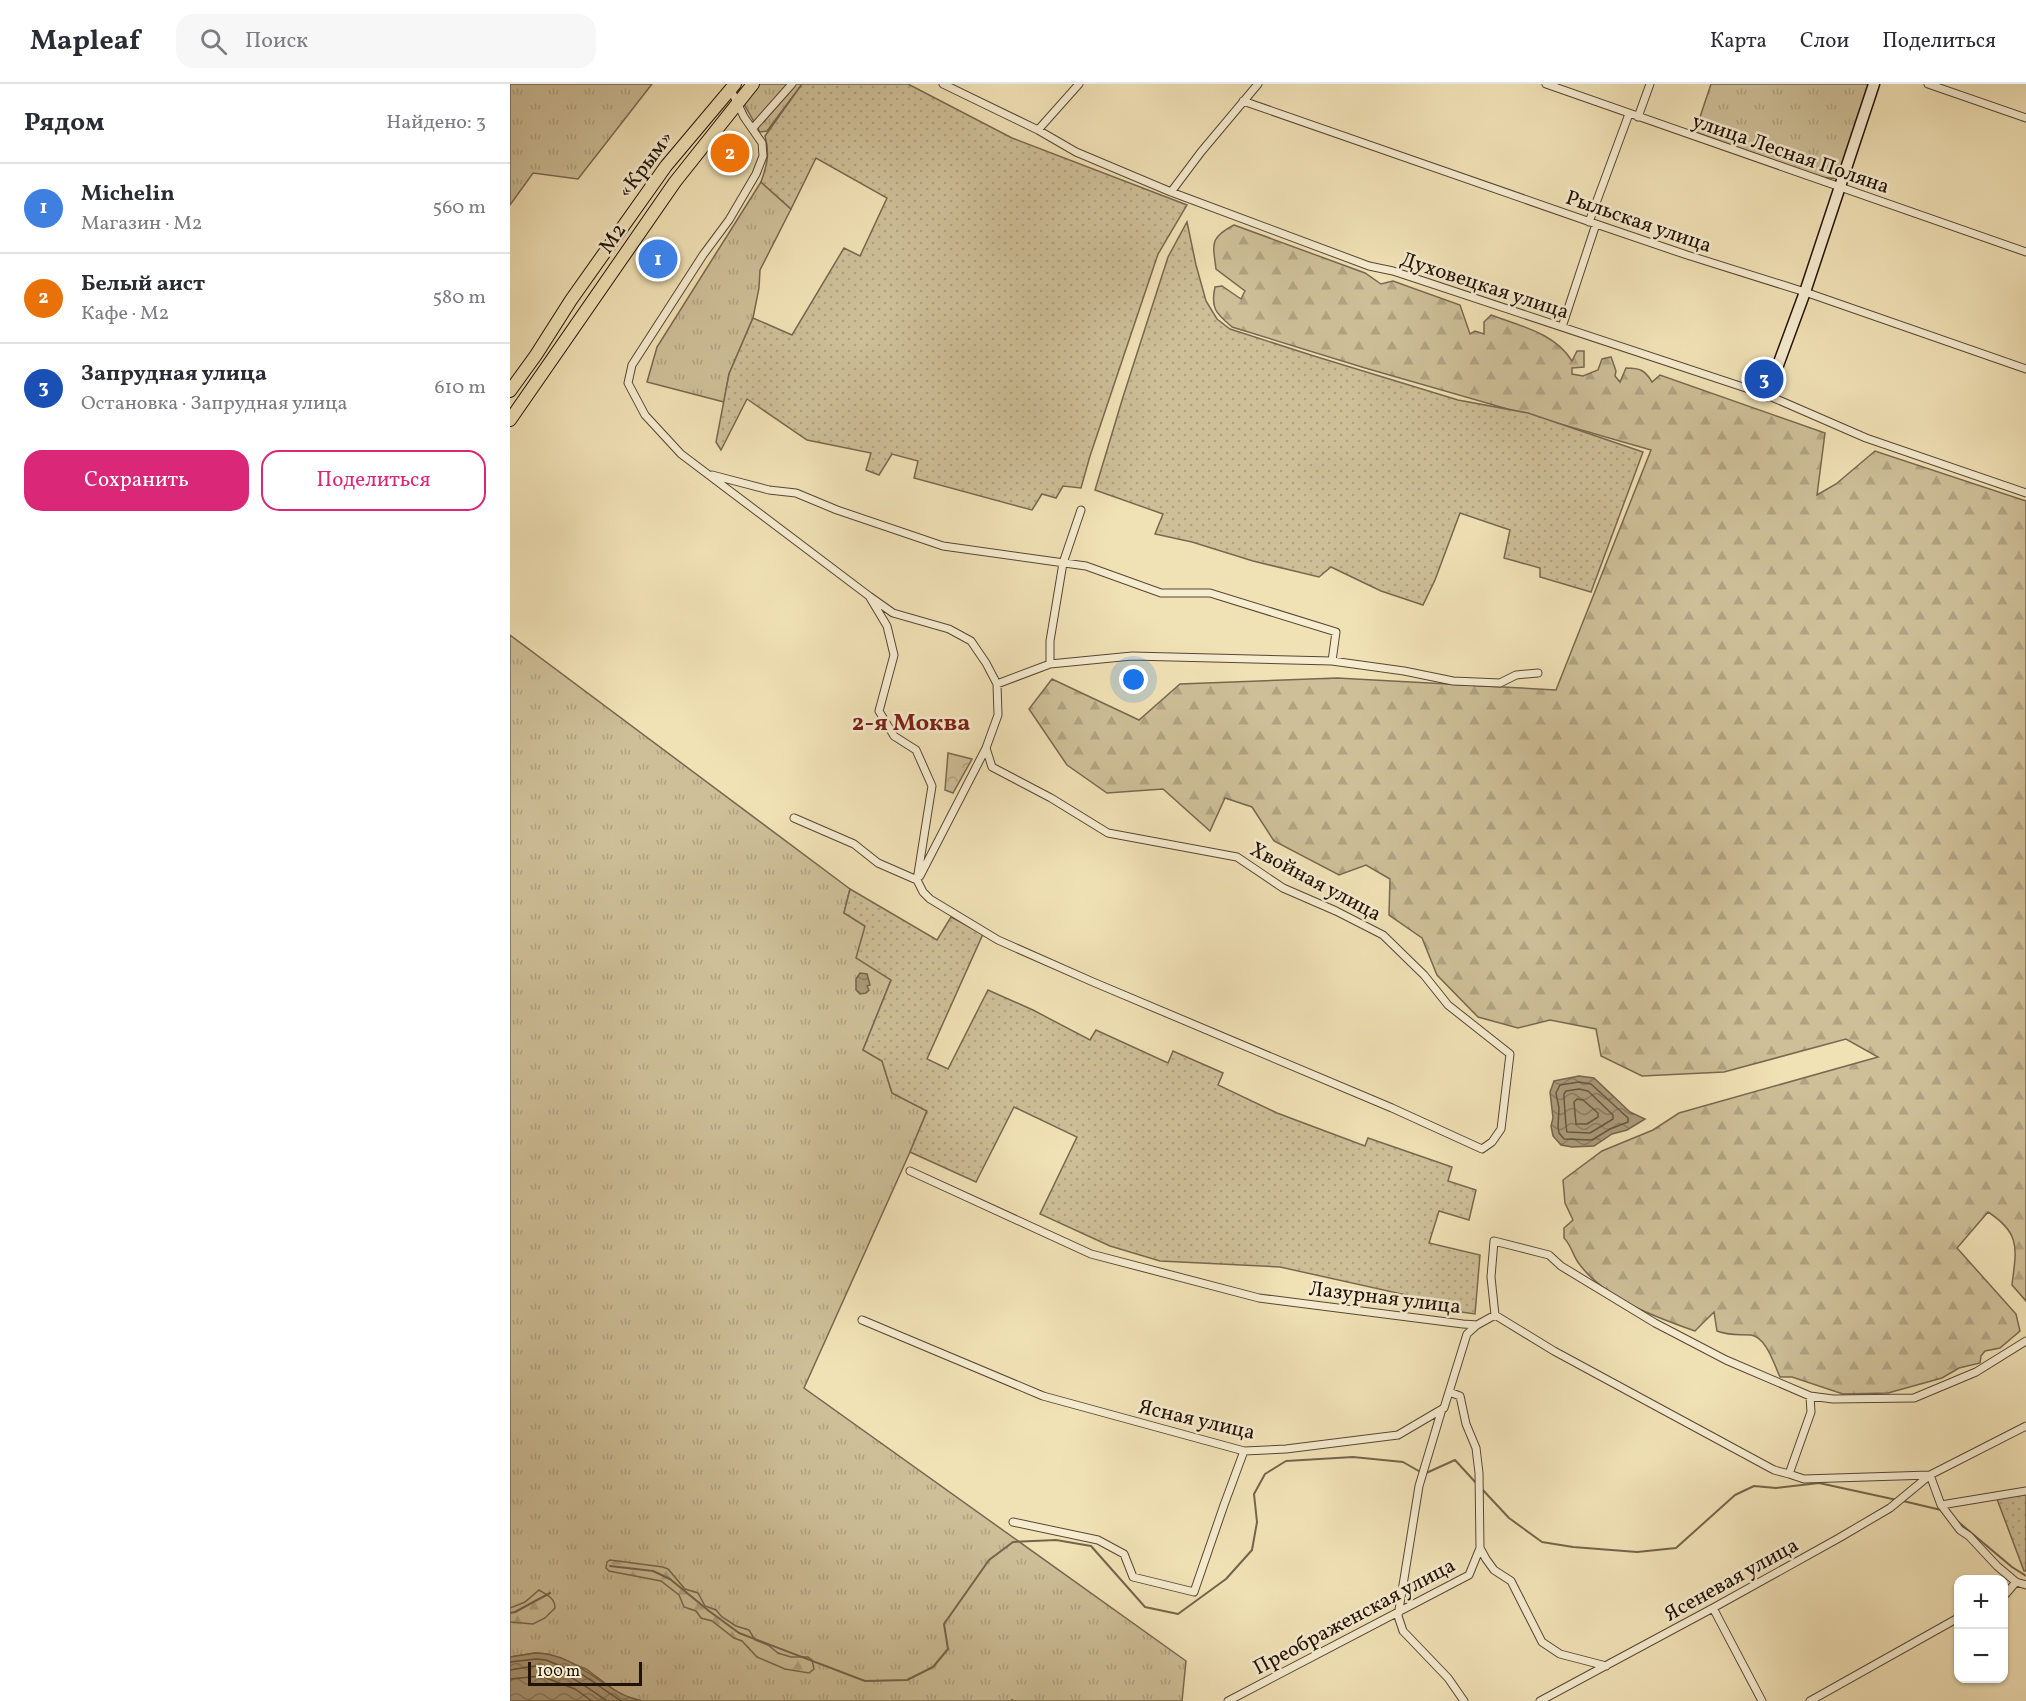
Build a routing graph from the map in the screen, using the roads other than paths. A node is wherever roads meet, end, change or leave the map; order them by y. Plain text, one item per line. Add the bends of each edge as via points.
1 (753, 84) edge
2 (792, 84) edge
3 (944, 84) edge
4 (1079, 84) edge
5 (1258, 84) edge
6 (1546, 84) edge
7 (1650, 84) edge
8 (1874, 84) edge
9 (1928, 84) edge
10 (730, 86) edge
11 (1243, 100) junction
12 (738, 103) junction
13 (1629, 114) junction
14 (1638, 117) junction
15 (2026, 118) edge
16 (753, 128) junction
17 (1038, 130) junction
18 (1840, 187) junction
19 (1172, 192) junction
20 (1592, 223) junction
21 (2026, 252) edge
22 (1805, 292) junction
23 (1562, 327) junction
24 (2026, 369) edge
25 (510, 392) edge
26 (1767, 395) junction
27 (510, 420) edge
28 (707, 474) junction
29 (2026, 493) edge
30 (1081, 510) dead end
31 (1063, 563) junction
32 (869, 596) junction
33 (1332, 661) junction
34 (1050, 664) junction
35 (1538, 673) dead end
36 (997, 684) junction
37 (986, 748) junction
38 (794, 818) dead end
39 (917, 880) junction
40 (910, 1171) dead end
41 (1495, 1315) junction
42 (862, 1320) dead end
43 (1477, 1324) junction
44 (2026, 1341) edge
45 (1449, 1392) junction
46 (1810, 1396) junction
47 (1442, 1409) junction
48 (2026, 1426) edge
49 (1244, 1451) junction
50 (1789, 1474) junction
51 (1930, 1475) junction
52 (2026, 1491) edge
53 (1941, 1505) junction
54 (1013, 1522) dead end
55 (1480, 1548) junction
56 (2016, 1582) junction
57 (2026, 1585) edge
58 (2008, 1591) edge
59 (1713, 1608) junction
60 (1398, 1612) junction
61 (1954, 1621) edge
62 (1606, 1666) junction
63 (1228, 1701) edge
64 (1464, 1701) edge
65 (1540, 1701) edge
66 (1762, 1701) edge
67 (1810, 1701) edge

1 - 12 highway, М2
2 - 16 street
3 - 17 street, Духовецкая улица
4 - 17 street
5 - 11 street
6 - 13 street, улица Лесная Поляна
7 - 14 street
8 - 18 street
9 - 15 street
10 - 12 street
10 - 25 highway, «Крым» via 666,166
11 - 19 street
11 - 20 street, Рыльская улица
12 - 16 street
12 - 27 highway, М2 via 675,182
13 - 14 street, улица Лесная Поляна
13 - 20 street
14 - 18 street, улица Лесная Поляна
16 - 28 street via 762,143 763,156 756,174 632,365 628,383 645,415 681,454
17 - 19 street, Духовецкая улица via 1076,152
18 - 21 street, улица Лесная Поляна
18 - 22 street
19 - 23 street, Духовецкая улица via 1369,266
20 - 22 street, Рыльская улица
20 - 23 street
22 - 24 street, Рыльская улица
22 - 26 street
23 - 26 street, Духовецкая улица
26 - 29 street, Духовецкая улица via 1866,438
28 - 31 street via 796,493 943,546
28 - 32 street
30 - 31 street
31 - 33 street via 1086,566 1161,593 1210,593 1336,632
31 - 34 street
32 - 36 street via 893,613 949,629 971,640
32 - 39 street via 887,626 894,655 879,711 894,736 916,750 932,786
33 - 34 street via 1132,656
33 - 35 street via 1453,681 1500,683 1516,675
34 - 36 street
36 - 37 street via 998,715
37 - 39 street
37 - 39 street, Хвойная улица via 992,767 1108,833 1237,857 1283,888 1383,935 1448,1005 1510,1054 1501,1129 1482,1149 998,940 930,899
38 - 39 street via 854,844 878,863
40 - 43 street, Лазурная улица via 1091,1254 1259,1298
41 - 43 street, Лазурная улица
41 - 46 street via 1491,1277 1494,1241 1549,1255 1655,1323 1726,1360
41 - 50 street via 1647,1402 1774,1470
42 - 49 street, Ясная улица via 1043,1396
43 - 45 street via 1467,1334
44 - 46 street via 1976,1372 1914,1398
45 - 47 street
45 - 55 street via 1460,1396 1476,1448
46 - 50 street via 1811,1412
47 - 49 street, Ясная улица via 1398,1435
47 - 60 street via 1419,1486
48 - 51 street
49 - 54 street via 1194,1592 1133,1577 1124,1554 1098,1540
50 - 51 street via 1804,1479
51 - 53 street
51 - 59 street, Ясеневая улица via 1890,1508
52 - 53 street
53 - 56 street via 1960,1530
55 - 60 street, Преображенская улица via 1469,1575
55 - 62 street via 1494,1570 1511,1581 1542,1642 1560,1654
56 - 57 street
56 - 58 street
59 - 62 street, Ясеневая улица
59 - 66 street
60 - 63 street, Преображенская улица
60 - 64 street via 1403,1631 1448,1678
61 - 67 street
62 - 65 street, Ясеневая улица

